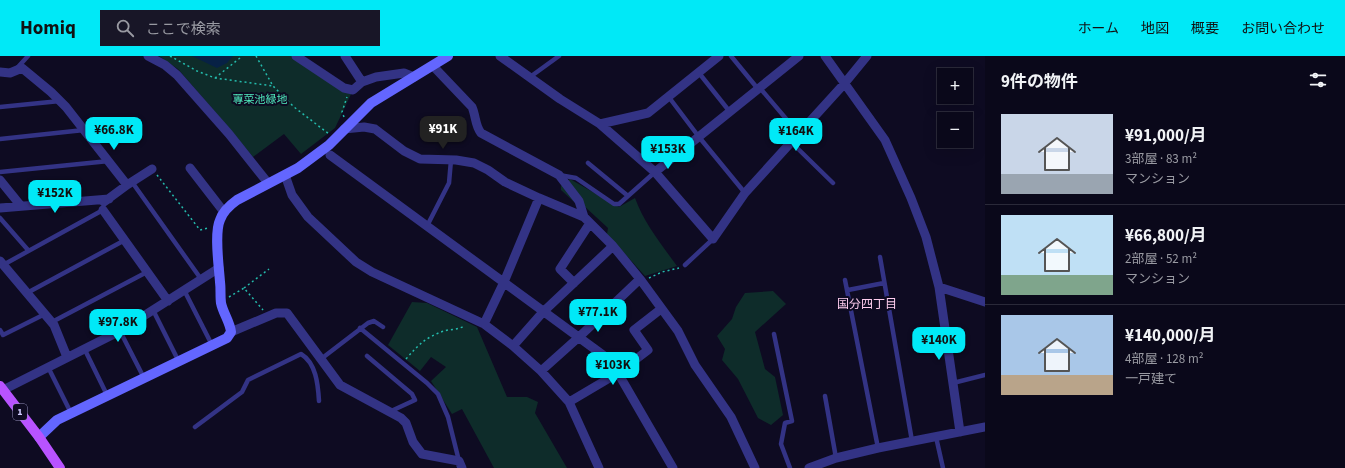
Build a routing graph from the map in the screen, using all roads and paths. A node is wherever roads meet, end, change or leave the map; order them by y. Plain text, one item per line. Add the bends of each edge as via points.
1 (28, 56) edge
2 (148, 56) edge
3 (170, 56) edge
4 (241, 56) edge
5 (256, 56) edge
6 (296, 56) edge
7 (345, 56) edge
8 (448, 56) edge
9 (500, 56) edge
10 (559, 56) edge
11 (719, 56) edge
12 (731, 56) edge
13 (799, 56) edge
14 (824, 56) edge
15 (867, 56) edge
16 (433, 66) junction
17 (16, 70) junction
18 (0, 72) edge
19 (699, 73) junction
20 (414, 77) junction
21 (215, 78) junction
22 (530, 78) junction
23 (362, 82) junction
24 (844, 84) junction
25 (273, 86) junction
26 (759, 88) junction
27 (353, 90) junction
28 (668, 96) junction
29 (60, 101) junction
30 (0, 106) edge
31 (730, 112) junction
32 (600, 124) junction
33 (345, 128) junction
34 (84, 130) junction
35 (799, 134) junction
36 (699, 137) junction
37 (0, 139) edge
38 (335, 139) junction
39 (791, 142) junction
40 (330, 155) dead end
41 (451, 160) junction
42 (109, 161) junction
43 (588, 163) dead end
44 (190, 168) dead end
45 (152, 169) joint
46 (0, 172) edge
47 (655, 172) junction
48 (285, 175) junction
49 (559, 175) junction
50 (0, 180) edge
51 (129, 183) junction
52 (268, 183) junction
53 (833, 184) dead end
54 (745, 193) junction
55 (628, 196) junction
56 (539, 198) junction
57 (109, 199) junction
58 (21, 206) junction
59 (0, 208) edge
60 (102, 210) junction
61 (224, 212) junction
62 (0, 218) edge
63 (587, 220) junction
64 (218, 226) junction
65 (427, 226) junction
66 (713, 239) junction
67 (125, 240) junction
68 (613, 246) junction
69 (28, 250) junction
70 (880, 257) dead end
71 (2, 263) edge
72 (685, 265) joint
73 (219, 268) junction
74 (269, 269) dead end
75 (147, 272) junction
76 (201, 279) junction
77 (641, 280) junction
78 (845, 280) dead end
79 (504, 282) junction
80 (574, 283) junction
81 (884, 283) junction
82 (244, 288) junction
83 (939, 288) junction
84 (184, 290) junction
85 (848, 290) junction
86 (26, 293) junction
87 (221, 299) junction
88 (168, 301) junction
89 (985, 302) edge
90 (661, 308) junction
91 (153, 310) junction
92 (543, 312) junction
93 (45, 314) junction
94 (268, 316) junction
95 (471, 318) junction
96 (52, 322) junction
97 (484, 324) junction
98 (383, 327) dead end
99 (360, 328) junction
100 (0, 330) edge
101 (120, 330) junction
102 (231, 332) junction
103 (774, 334) dead end
104 (579, 338) junction
105 (212, 345) junction
106 (513, 346) junction
107 (84, 348) junction
108 (367, 356) dead end
109 (67, 357) junction
110 (321, 359) junction
111 (178, 362) junction
112 (402, 363) junction
113 (48, 367) junction
114 (541, 370) junction
115 (618, 373) junction
116 (985, 375) edge
117 (144, 378) junction
118 (952, 383) junction
119 (1, 388) edge
120 (107, 395) junction
121 (825, 396) dead end
122 (319, 401) dead end
123 (569, 402) junction
124 (389, 412) junction
125 (71, 413) junction
126 (195, 426) dead end
127 (985, 427) edge
128 (960, 432) junction
129 (936, 437) junction
130 (42, 441) junction
131 (912, 441) junction
132 (878, 448) junction
133 (836, 458) junction
134 (460, 465) edge
135 (54, 468) edge
136 (60, 468) edge
137 (600, 468) edge
138 (673, 468) edge
139 (755, 468) edge
140 (790, 468) edge
141 (809, 468) edge
142 (943, 468) edge

1 - 17 lane
2 - 52 street via 177,75
3 - 21 path
4 - 21 path
5 - 25 path
6 - 27 street via 344,88
7 - 23 street
8 - 16 street
9 - 22 street
10 - 22 lane
11 - 19 street
12 - 26 lane
13 - 26 street
14 - 24 street
15 - 24 street
16 - 20 street
16 - 49 street via 472,107 481,133
17 - 18 street via 5,74
17 - 29 street via 22,68
19 - 28 street
19 - 31 lane
20 - 23 street via 404,73
20 - 33 street via 371,103
21 - 25 path
22 - 32 street
23 - 27 street
24 - 35 street
24 - 83 street via 885,140 926,237
25 - 38 path via 294,107
26 - 31 street
26 - 35 lane
27 - 33 path via 342,112
28 - 32 street via 648,113
28 - 36 lane
29 - 30 lane
29 - 34 street
31 - 36 street
32 - 47 street
33 - 38 street
33 - 41 street via 374,128 404,151 420,159
34 - 37 lane
34 - 42 street
35 - 39 street
36 - 47 street
36 - 54 lane
38 - 48 street via 324,150
39 - 53 lane
39 - 54 street
40 - 65 street
41 - 56 street via 474,163 505,182
41 - 65 lane via 448,183
42 - 46 lane
42 - 51 street
43 - 55 lane
44 - 61 street
45 - 51 street
45 - 64 path via 200,230
47 - 55 lane
47 - 66 street
48 - 52 street
48 - 95 street via 292,195 308,217 356,262
49 - 55 lane via 576,178 614,204
49 - 63 street via 579,201
50 - 58 street
51 - 57 street
51 - 76 lane
52 - 61 street via 237,200
54 - 66 street
56 - 63 street
56 - 79 street
57 - 58 street
57 - 60 street via 102,204
58 - 59 street
60 - 67 street
60 - 69 lane
61 - 64 street
62 - 69 lane
63 - 68 street
63 - 80 street via 560,269
64 - 73 street
65 - 79 street
66 - 72 lane
67 - 75 street
67 - 86 lane
68 - 77 street
68 - 80 street
69 - 71 lane
70 - 81 lane
71 - 86 street
72 - 77 path
73 - 76 street
73 - 87 street
74 - 82 path
75 - 88 street
75 - 96 lane
76 - 84 street
77 - 90 street
77 - 104 street
78 - 85 lane
79 - 92 street
79 - 97 street
80 - 92 street
81 - 85 lane
81 - 131 lane
82 - 87 path
82 - 94 path
83 - 89 street
83 - 118 street
84 - 88 street
84 - 105 lane
85 - 132 lane
86 - 93 street
87 - 102 street
88 - 91 street
90 - 115 street via 634,330 648,350
90 - 139 street via 678,331 695,365 731,417
91 - 101 street
91 - 111 lane
92 - 104 street
92 - 106 street
93 - 96 street
93 - 100 lane via 3,335
94 - 102 street
94 - 110 street via 288,313
95 - 97 street
95 - 112 path via 462,327 446,330 419,344
96 - 109 street
97 - 106 street
98 - 99 lane via 374,321
99 - 110 lane
99 - 112 lane
101 - 107 street
101 - 117 lane
102 - 105 street via 227,338
103 - 140 lane via 792,422 785,424 781,444
104 - 114 street
104 - 115 street via 607,358
105 - 111 street
106 - 114 street
107 - 109 street
107 - 120 lane
108 - 124 lane via 412,394 415,400
109 - 113 street
110 - 124 street via 340,385
111 - 117 street
112 - 134 lane via 438,394 448,417
113 - 119 street
113 - 125 lane
114 - 123 street
115 - 123 street
115 - 138 street
116 - 118 lane
117 - 120 street
118 - 128 street
119 - 130 main road, 1
120 - 125 street
121 - 133 lane
122 - 126 lane via 318,381 308,358 301,354 248,380 242,392
123 - 137 street
124 - 134 street via 401,418 406,424 412,442 422,454
125 - 130 street via 57,420
127 - 128 street
128 - 129 street
129 - 131 street
129 - 142 lane
130 - 135 street
130 - 136 main road, 1
131 - 132 street
132 - 133 street
133 - 141 street

